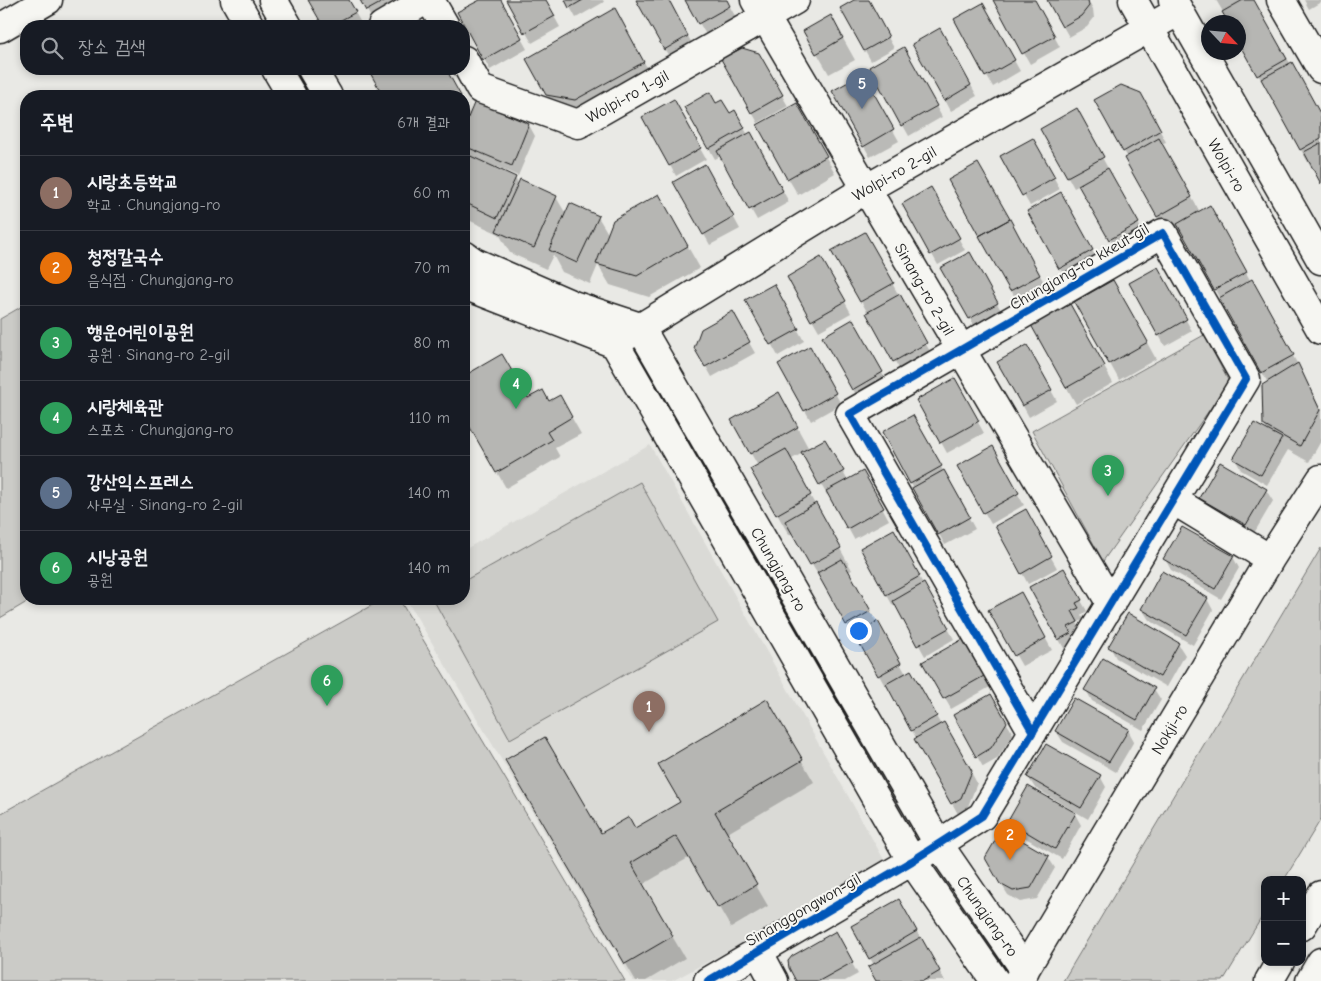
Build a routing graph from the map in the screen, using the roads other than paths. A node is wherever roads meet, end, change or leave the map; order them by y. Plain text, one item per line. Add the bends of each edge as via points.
1 (48, 0) edge
2 (235, 0) edge
3 (273, 0) edge
4 (426, 0) edge
5 (430, 0) edge
6 (795, 0) edge
7 (1133, 0) edge
8 (1281, 0) edge
9 (1176, 5) edge
10 (760, 9) edge
11 (247, 20) edge
12 (285, 20) edge
13 (392, 20) edge
14 (442, 20) edge
15 (1149, 26) junction
16 (0, 28) edge
17 (1321, 69) edge
18 (470, 71) edge
19 (280, 75) edge
20 (316, 75) edge
21 (288, 90) edge
22 (324, 90) edge
23 (866, 189) junction
24 (470, 259) edge
25 (1321, 260) edge
26 (470, 287) edge
27 (640, 327) junction
28 (1321, 330) edge
29 (614, 344) junction
30 (960, 351) junction
31 (1321, 479) edge
32 (1173, 500) junction
33 (1270, 559) junction
34 (1111, 604) junction
35 (1033, 732) junction
36 (939, 846) junction
37 (912, 861) junction
38 (1321, 895) edge
39 (1305, 921) edge
40 (758, 951) junction
41 (1321, 962) edge
42 (1278, 966) edge
43 (1021, 975) edge
44 (708, 981) edge
45 (774, 981) edge
46 (995, 981) edge
47 (1269, 981) edge
48 (1310, 981) edge

1 - 16 street
2 - 11 street
3 - 12 street
4 - 13 street
5 - 14 street
6 - 10 street, Wolpi-ro 1-gil
7 - 15 street, Wolpi-ro
8 - 17 street
9 - 15 street, Wolpi-ro 2-gil
9 - 25 street
10 - 18 street, Wolpi-ro 1-gil via 578,124 480,89
10 - 23 street, Sinang-ro 2-gil
15 - 23 street, Wolpi-ro 2-gil
15 - 28 street, Wolpi-ro
19 - 21 street
20 - 22 street
23 - 27 street, Wolpi-ro 2-gil
23 - 30 street, Sinang-ro 2-gil
24 - 27 street via 573,305
26 - 29 street
27 - 29 street, Wolpi-ro 2-gil
27 - 36 street, Chungjang-ro
29 - 37 street, Chungjang-ro
30 - 32 street, Chungjang-ro kkeut-gil via 1163,233 1246,379
30 - 34 street, Sinang-ro 2-gil
30 - 35 street, Chungjang-ro kkeut-gil via 850,414
31 - 33 street, Nokji-ro
32 - 33 street
32 - 34 street, Chungjang-ro kkeut-gil
33 - 43 street, Nokji-ro
34 - 35 street, Chungjang-ro kkeut-gil
35 - 36 street, Chungjang-ro kkeut-gil via 982,816
36 - 37 street, Chungjang-ro kkeut-gil
36 - 43 street, Chungjang-ro
37 - 40 street, Sinanggongwon-gil
37 - 46 street, Chungjang-ro
38 - 39 street
40 - 44 street, Sinanggongwon-gil
40 - 45 street
41 - 48 street
42 - 47 street

